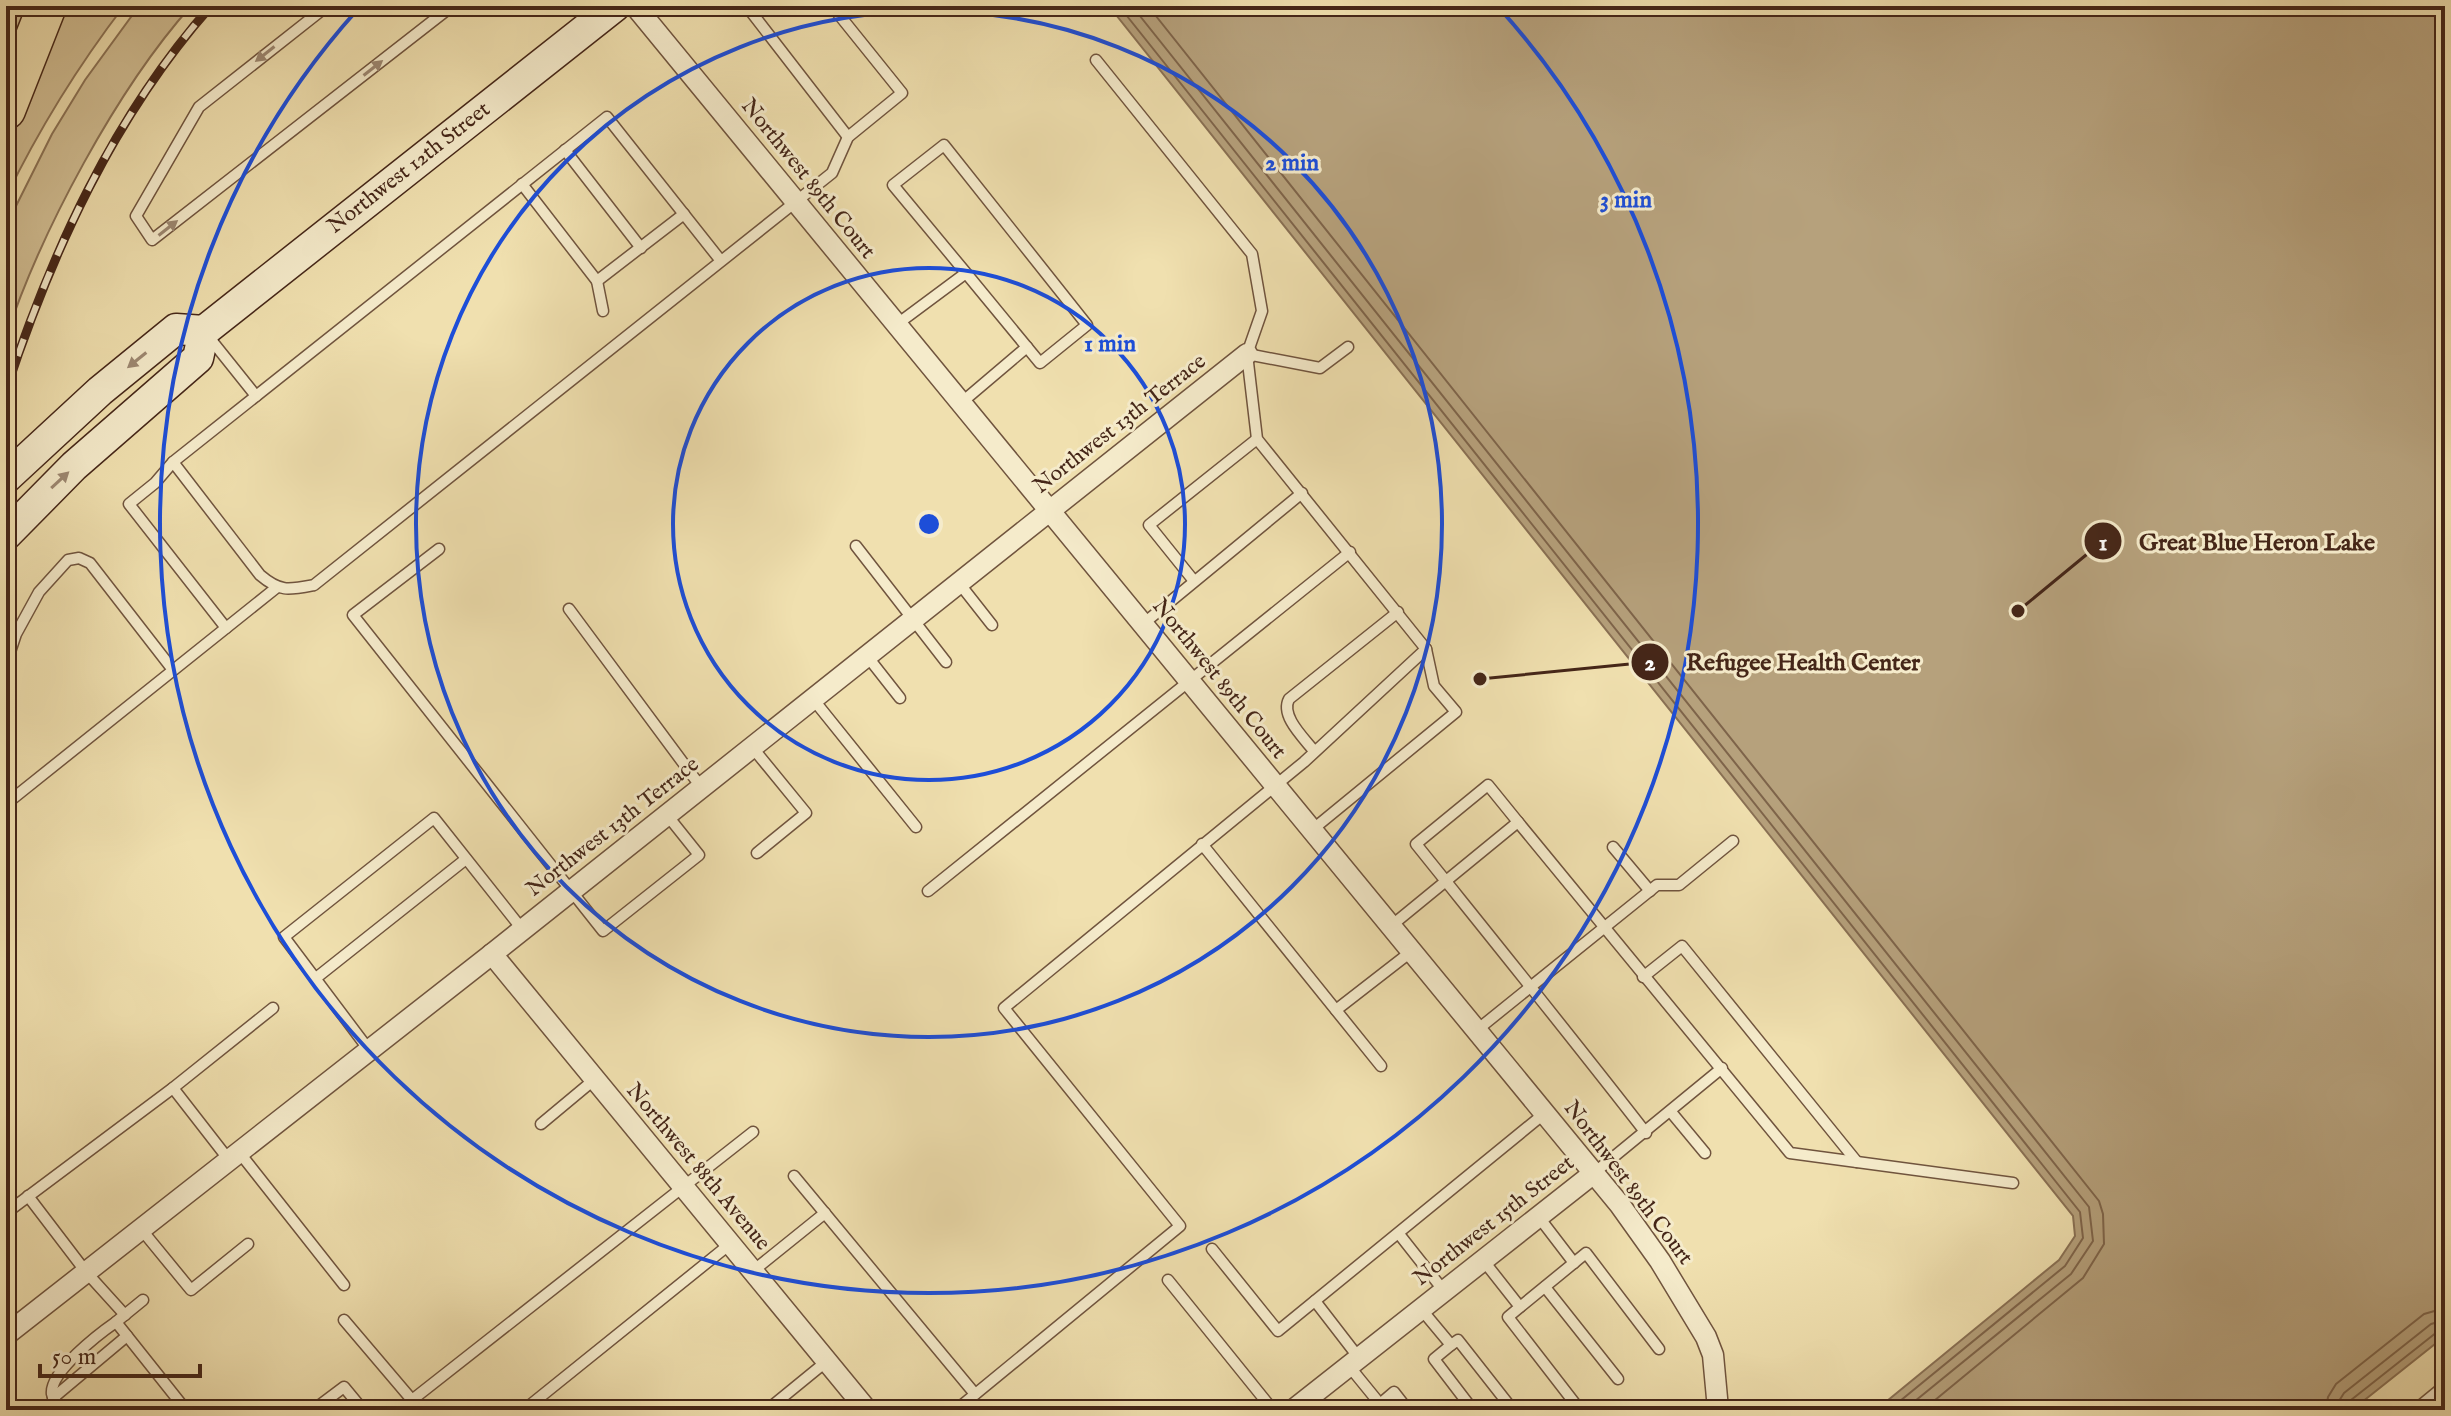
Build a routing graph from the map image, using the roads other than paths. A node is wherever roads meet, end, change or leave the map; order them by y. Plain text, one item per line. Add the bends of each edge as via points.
1 (47, 6) edge
2 (327, 6) edge
3 (452, 6) edge
4 (615, 6) edge
5 (635, 6) edge
6 (761, 6) edge
7 (832, 6) edge
8 (1096, 60) dead end
9 (6, 110) edge
10 (848, 137) junction
11 (565, 150) junction
12 (522, 184) junction
13 (795, 202) junction
14 (684, 214) junction
15 (641, 248) junction
16 (721, 261) junction
17 (966, 273) junction
18 (597, 281) junction
19 (603, 311) dead end
20 (896, 325) junction
21 (204, 331) junction
22 (1027, 347) junction
23 (1348, 347) dead end
24 (1247, 354) junction
25 (256, 396) junction
26 (961, 403) junction
27 (1257, 439) junction
28 (173, 462) junction
29 (6, 478) edge
30 (1302, 493) junction
31 (1050, 511) junction
32 (6, 535) edge
33 (856, 546) dead end
34 (439, 549) dead end
35 (1350, 552) junction
36 (1194, 581) junction
37 (959, 583) junction
38 (276, 588) junction
39 (569, 609) dead end
40 (1398, 612) junction
41 (913, 619) junction
42 (1143, 624) junction
43 (992, 625) dead end
44 (226, 628) junction
45 (1426, 649) junction
46 (867, 656) junction
47 (946, 662) dead end
48 (6, 664) edge
49 (173, 670) junction
50 (1189, 680) junction
51 (900, 698) dead end
52 (813, 699) junction
53 (752, 747) junction
54 (1314, 751) junction
55 (1275, 785) junction
56 (701, 787) junction
57 (6, 804) edge
58 (667, 815) junction
59 (1518, 822) junction
60 (916, 827) dead end
61 (1312, 830) junction
62 (1733, 841) dead end
63 (1202, 844) junction
64 (1613, 847) dead end
65 (757, 853) dead end
66 (466, 859) junction
67 (1446, 881) junction
68 (571, 891) junction
69 (928, 891) dead end
70 (1650, 891) junction
71 (1391, 926) junction
72 (1603, 928) junction
73 (522, 929) junction
74 (1412, 951) junction
75 (492, 954) junction
76 (1643, 977) junction
77 (316, 978) junction
78 (1531, 986) junction
79 (273, 1008) dead end
80 (1336, 1010) junction
81 (1477, 1030) junction
82 (369, 1050) junction
83 (1381, 1066) dead end
84 (1722, 1068) junction
85 (595, 1079) junction
86 (173, 1088) junction
87 (1671, 1112) junction
88 (1545, 1113) junction
89 (541, 1124) dead end
90 (753, 1132) dead end
91 (1646, 1133) junction
92 (1705, 1153) dead end
93 (234, 1156) junction
94 (1857, 1162) junction
95 (1594, 1173) junction
96 (794, 1176) dead end
97 (2013, 1183) dead end
98 (684, 1187) junction
99 (28, 1196) junction
100 (6, 1213) edge
101 (825, 1213) junction
102 (1538, 1216) junction
103 (141, 1229) junction
104 (1399, 1234) junction
105 (248, 1244) dead end
106 (730, 1244) junction
107 (1212, 1249) dead end
108 (1483, 1260) junction
109 (1574, 1263) junction
110 (753, 1271) junction
111 (86, 1272) junction
112 (1168, 1280) dead end
113 (344, 1285) dead end
114 (1545, 1287) junction
115 (1444, 1291) junction
116 (143, 1300) dead end
117 (1315, 1301) junction
118 (1520, 1307) junction
119 (1421, 1309) junction
120 (120, 1319) junction
121 (344, 1320) dead end
122 (6, 1335) edge
123 (127, 1336) junction
124 (1451, 1345) junction
125 (1659, 1349) dead end
126 (827, 1361) junction
127 (1354, 1362) junction
128 (1618, 1379) dead end
129 (2443, 1387) edge
130 (975, 1394) junction
131 (53, 1398) junction
132 (1376, 1407) edge
133 (316, 1408) edge
134 (1299, 1408) edge
135 (1718, 1409) edge
136 (63, 1410) edge
137 (186, 1410) edge
138 (363, 1410) edge
139 (524, 1410) edge
140 (767, 1410) edge
141 (867, 1410) edge
142 (956, 1410) edge
143 (1273, 1410) edge
144 (1408, 1410) edge
145 (1473, 1410) edge
146 (1513, 1410) edge
147 (1580, 1410) edge
148 (2415, 1410) edge

1 - 9 highway
2 -> 3 lane via 199,107 136,216 152,240
4 - 21 main road, Northwest 12th Street
5 - 13 street, Northwest 89th Court
6 - 10 lane via 752,13
7 - 10 lane via 902,93
8 - 24 lane via 1252,254 1262,311
10 - 13 lane via 832,173
11 - 12 lane
11 - 14 lane via 607,117
11 - 15 lane
12 - 18 lane
12 - 25 lane
13 - 16 lane
13 - 20 street, Northwest 89th Court
14 - 15 lane
14 - 16 lane
15 - 18 lane
16 - 38 lane via 314,585
17 - 20 lane
17 - 22 lane
17 - 22 lane via 893,185 944,145 1087,325 1040,363
18 - 19 lane
20 - 26 street, Northwest 89th Court
21 - 25 lane
21 -> 29 main road, Northwest 12th Street via 176,329
32 -> 21 main road, Northwest 12th Street via 74,466 198,358
22 - 26 lane
23 - 24 lane via 1320,368
24 - 27 lane
24 - 31 street, Northwest 13th Terrace
25 - 28 lane
26 - 31 street, Northwest 89th Court
27 - 30 lane
27 - 36 lane via 1149,525
28 - 38 lane via 260,575
28 - 44 lane via 129,504
30 - 35 lane
30 - 36 lane
31 - 37 street, Northwest 13th Terrace
31 - 42 street, Northwest 89th Court
33 - 41 lane
34 - 68 lane via 353,615
35 - 40 lane
35 - 50 lane
36 - 42 lane
37 - 41 street, Northwest 13th Terrace
37 - 43 lane
38 - 44 lane
39 - 56 lane
40 - 45 lane
40 - 54 lane via 1289,699 1288,715
41 - 46 street, Northwest 13th Terrace
41 - 47 lane
42 - 50 street, Northwest 89th Court
44 - 49 lane
45 - 54 lane
45 - 61 lane via 1434,686 1456,712
46 - 51 lane
46 - 52 street, Northwest 13th Terrace
48 - 49 lane via 39,592 68,560 79,558 90,563
49 - 57 lane
50 - 55 street, Northwest 89th Court
50 - 69 lane
52 - 53 street, Northwest 13th Terrace
52 - 60 lane
53 - 56 street, Northwest 13th Terrace
53 - 65 lane via 806,813
54 - 55 lane
55 - 61 street, Northwest 89th Court
55 - 63 lane
56 - 58 street, Northwest 13th Terrace
58 - 68 street, Northwest 13th Terrace
58 - 68 lane via 699,855 603,931
59 - 67 lane
59 - 67 lane via 1488,785 1416,844
59 - 72 lane
61 - 71 street, Northwest 89th Court
62 - 70 lane via 1679,885 1657,885
63 - 80 lane
63 - 130 lane via 1004,1008 1180,1226
64 - 70 lane
66 - 73 lane
66 - 77 lane
66 - 77 lane via 434,818 284,937
67 - 71 lane
67 - 78 lane
68 - 73 street, Northwest 13th Terrace
70 - 72 lane
71 - 74 street, Northwest 89th Court
72 - 76 lane
72 - 78 lane
73 - 75 street, Northwest 13th Terrace
74 - 80 lane
74 - 81 street, Northwest 89th Court
75 - 82 street, Northwest 13th Terrace
75 - 85 street, Northwest 88th Avenue
76 - 84 lane
76 - 94 lane via 1682,946
77 - 82 lane
78 - 81 lane
78 - 91 lane
79 - 86 lane
80 - 83 lane
81 - 88 street, Northwest 89th Court
82 - 93 street, Northwest 13th Terrace
84 - 87 lane, Northwest 15th Street
84 - 94 lane via 1790,1153
85 - 89 lane
85 - 98 street, Northwest 88th Avenue
86 - 93 lane
86 - 99 lane
87 - 91 lane, Northwest 15th Street
87 - 92 lane
88 - 95 street, Northwest 89th Court
88 - 104 lane
90 - 98 lane
91 - 95 lane, Northwest 15th Street
93 - 103 street, Northwest 13th Terrace
93 - 113 lane
94 - 97 lane
95 - 102 street, Northwest 15th Street
95 - 135 street, Northwest 89th Court via 1647,1241 1706,1337
96 - 101 lane
98 - 106 street, Northwest 88th Avenue
98 - 121 lane via 412,1400
99 - 100 lane
99 - 111 lane
101 - 110 lane
101 - 130 lane
102 - 108 street, Northwest 15th Street
102 - 109 lane
103 - 105 lane via 191,1290
103 - 111 street, Northwest 13th Terrace
104 - 115 lane
104 - 117 lane
106 - 110 street, Northwest 88th Avenue
106 - 139 lane
107 - 117 lane via 1278,1331
108 - 115 street, Northwest 15th Street
108 - 118 lane
109 - 114 lane
109 - 125 lane via 1586,1253
110 - 126 street, Northwest 88th Avenue
111 - 120 lane
111 - 122 street, Northwest 13th Terrace
112 - 143 lane
114 - 118 lane
114 - 128 lane
115 - 119 street, Northwest 15th Street
116 - 120 lane
117 - 127 lane
118 - 147 lane via 1508,1317
119 - 124 lane
119 - 127 street, Northwest 15th Street
120 - 123 lane
120 - 131 lane via 74,1357 52,1390
123 - 131 lane
123 - 137 lane
124 - 145 lane via 1434,1359
124 - 146 lane via 1458,1340
126 - 140 lane
126 - 141 street, Northwest 88th Avenue
127 - 132 lane
127 - 134 street, Northwest 15th Street
129 - 148 lane
130 - 142 lane
131 - 136 lane
132 - 144 lane via 1394,1392
133 - 138 lane via 344,1387

